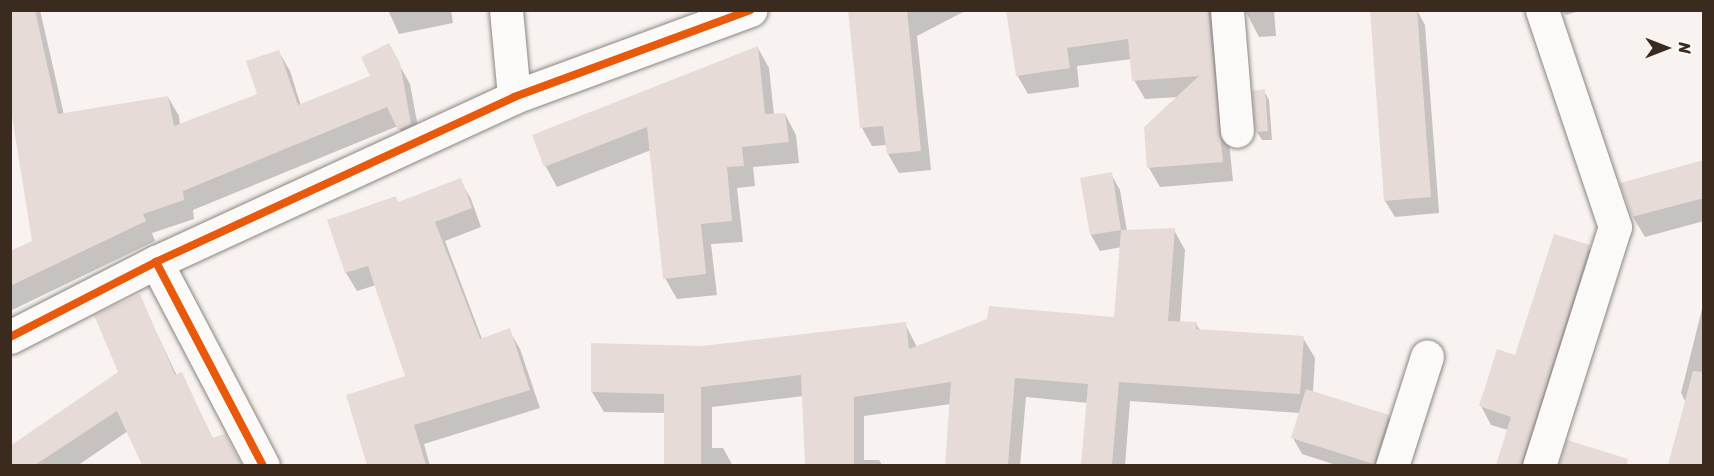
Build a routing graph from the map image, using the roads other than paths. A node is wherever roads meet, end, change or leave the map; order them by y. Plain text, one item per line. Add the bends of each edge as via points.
1 (506, 10) edge
2 (750, 10) edge
3 (1227, 10) edge
4 (1542, 10) edge
5 (514, 97) junction
6 (1237, 131) dead end
7 (156, 262) junction
8 (10, 337) edge
9 (1427, 356) dead end
10 (263, 465) edge
11 (1392, 465) edge
12 (1539, 465) edge

1 - 5 street
2 - 5 street
3 - 6 street
4 - 12 street via 1615,227
5 - 7 street
7 - 8 street
7 - 10 street
9 - 11 street

